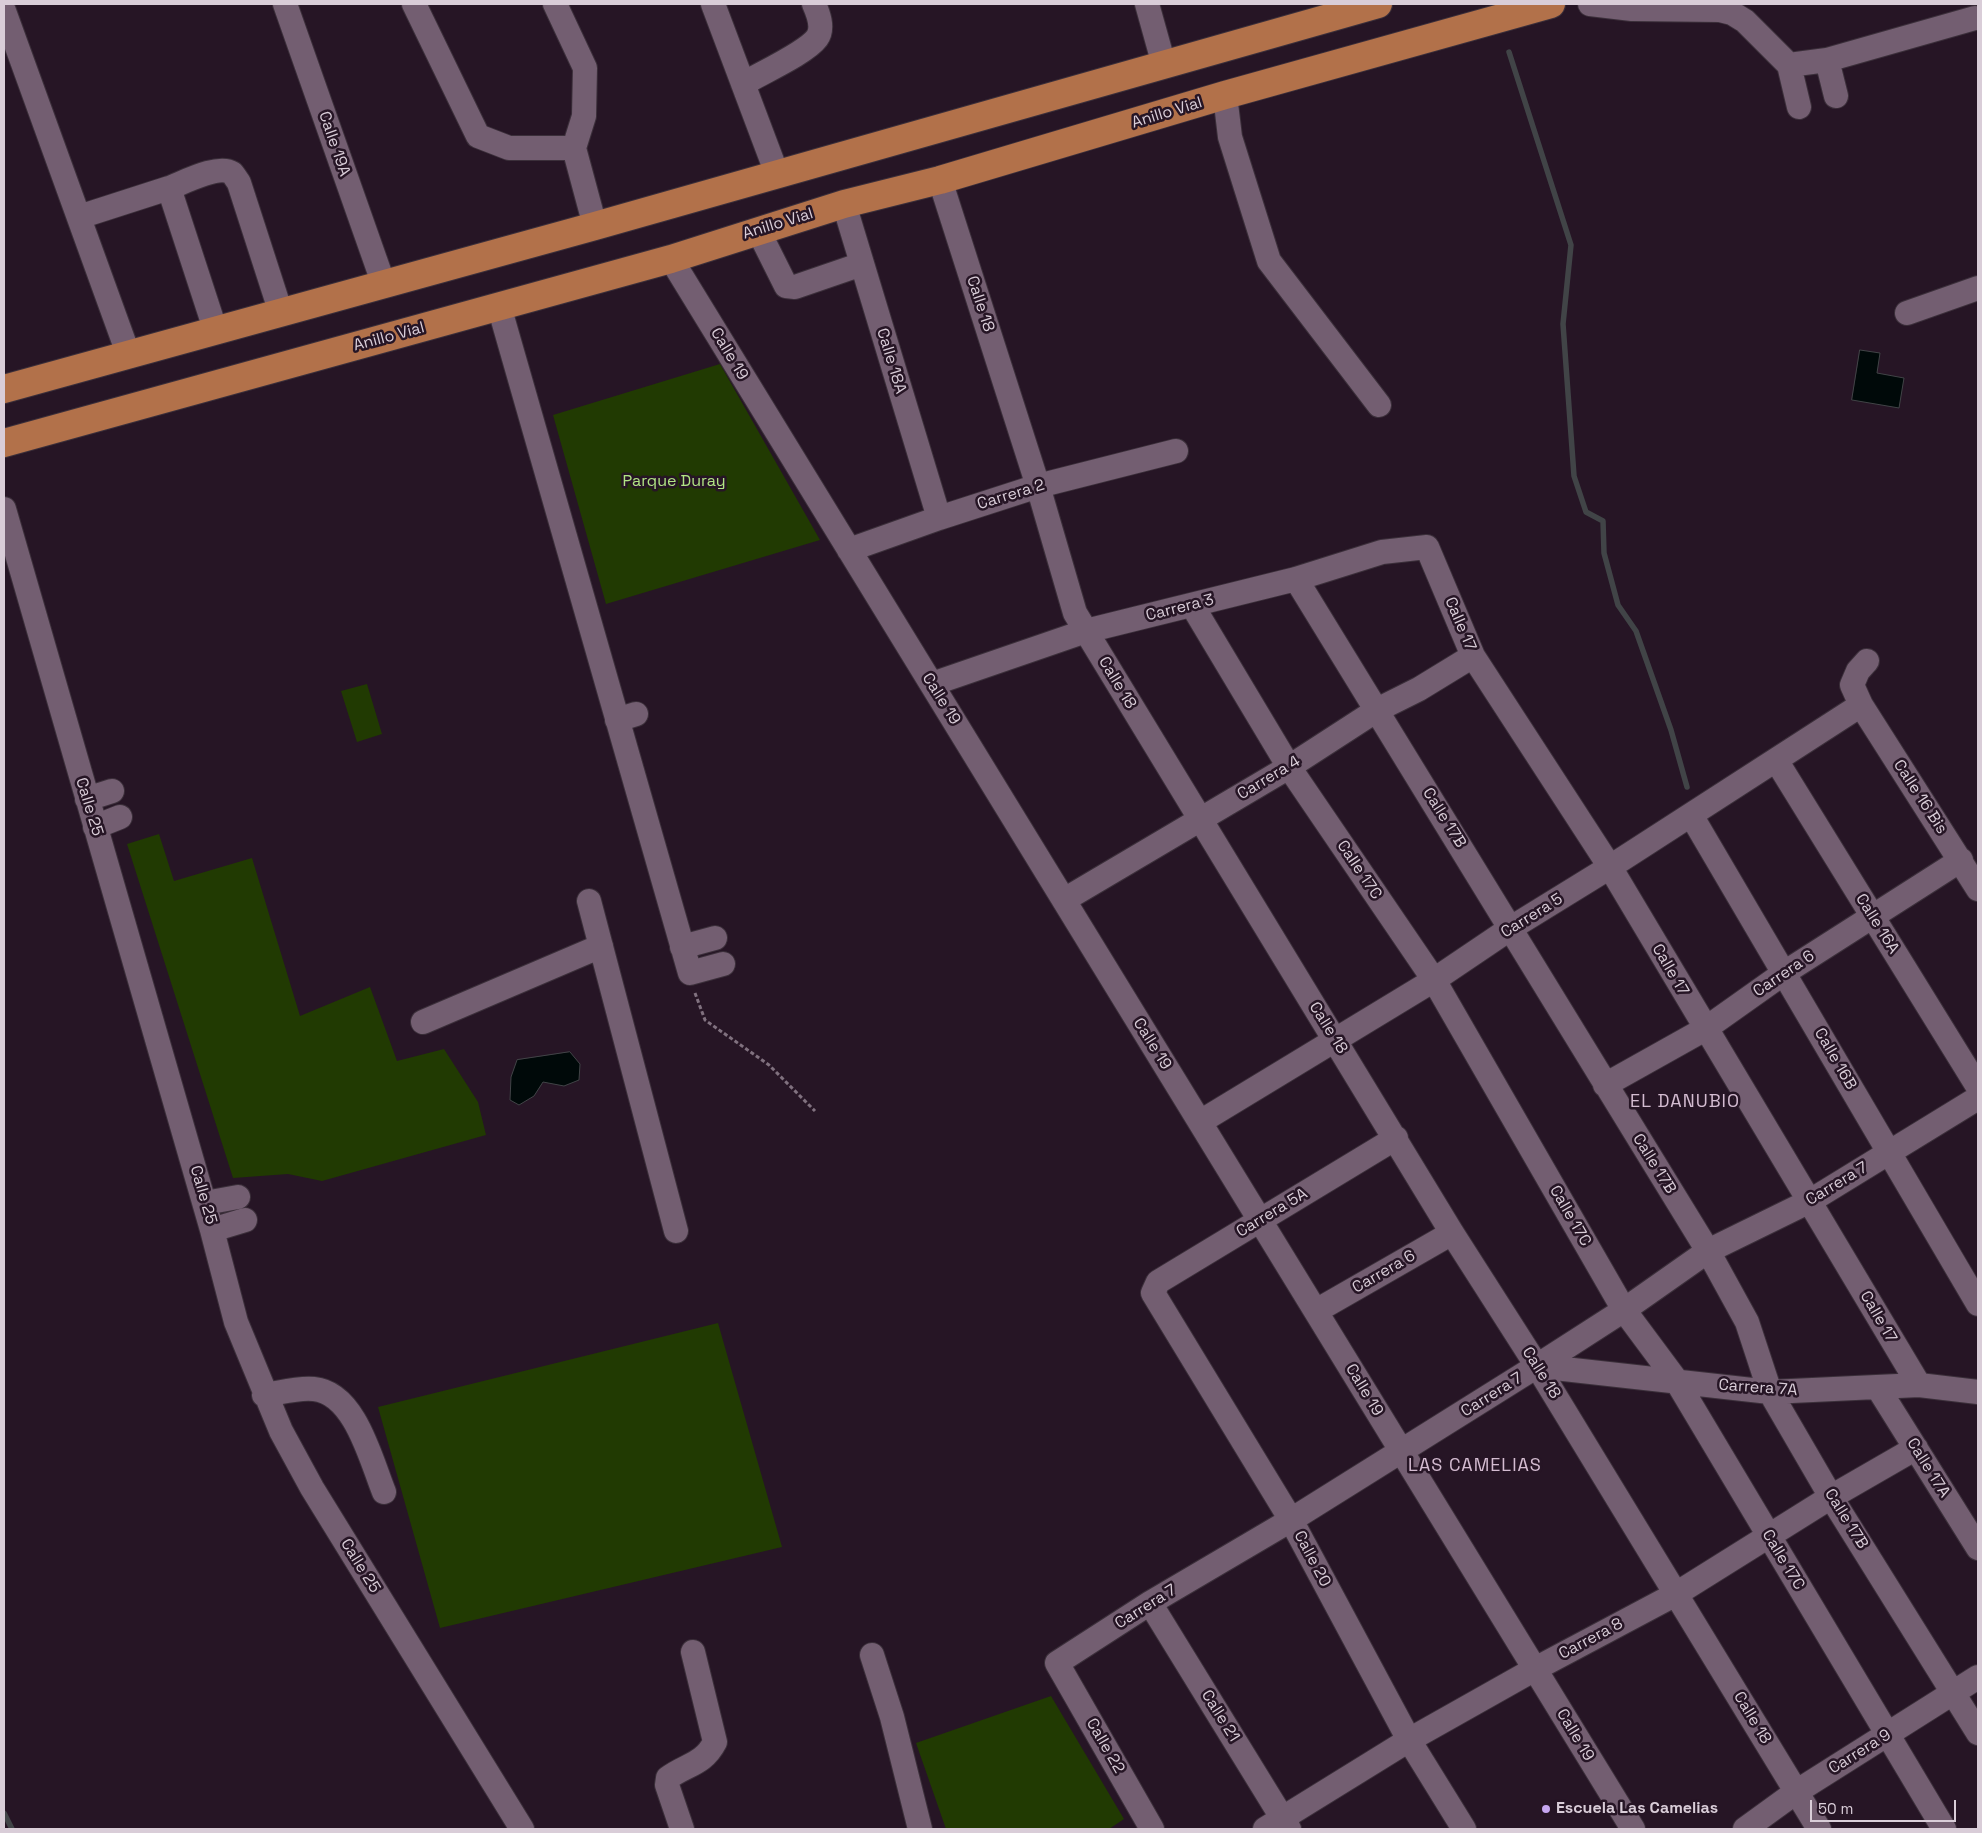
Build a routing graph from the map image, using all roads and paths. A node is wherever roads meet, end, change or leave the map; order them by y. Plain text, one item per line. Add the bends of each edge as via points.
1 (284, 4) edge
2 (414, 4) edge
3 (555, 4) edge
4 (714, 4) edge
5 (814, 4) edge
6 (1147, 4) edge
7 (1378, 4) edge
8 (1551, 4) edge
9 (1590, 4) edge
10 (4, 11) edge
11 (1974, 16) edge
12 (1826, 60) junction
13 (1164, 65) junction
14 (1789, 65) junction
15 (743, 84) junction
16 (1225, 95) junction
17 (1836, 96) dead end
18 (1800, 107) dead end
19 (574, 148) junction
20 (777, 174) junction
21 (940, 180) junction
22 (169, 188) junction
23 (844, 204) junction
24 (79, 217) junction
25 (595, 226) junction
26 (758, 230) junction
27 (671, 259) junction
28 (862, 264) junction
29 (384, 285) junction
30 (1978, 288) edge
31 (499, 306) junction
32 (281, 314) junction
33 (1907, 314) dead end
34 (216, 332) junction
35 (130, 356) junction
36 (4, 389) edge
37 (1379, 405) dead end
38 (4, 443) edge
39 (1176, 451) dead end
40 (1038, 486) junction
41 (4, 509) edge
42 (939, 518) junction
43 (850, 550) junction
44 (1430, 551) joint
45 (1296, 579) junction
46 (1192, 605) junction
47 (1086, 630) junction
48 (1473, 656) junction
49 (1867, 661) dead end
50 (932, 684) junction
51 (1861, 705) junction
52 (1377, 710) junction
53 (1776, 760) junction
54 (1289, 767) junction
55 (112, 790) dead end
56 (86, 799) junction
57 (1691, 815) junction
58 (120, 817) dead end
59 (1200, 820) junction
60 (95, 827) junction
61 (1961, 860) junction
62 (1610, 867) junction
63 (1978, 889) edge
64 (1064, 900) junction
65 (589, 901) dead end
66 (1873, 917) junction
67 (1511, 928) junction
68 (715, 938) dead end
69 (601, 946) junction
70 (682, 947) junction
71 (723, 964) dead end
72 (690, 973) junction
73 (1784, 973) junction
74 (1434, 980) junction
75 (423, 1022) dead end
76 (1705, 1029) junction
77 (1335, 1038) junction
78 (1605, 1085) junction
79 (1978, 1087) edge
80 (1978, 1098) edge
81 (815, 1111) dead end
82 (1200, 1122) junction
83 (1396, 1138) junction
84 (1889, 1152) junction
85 (238, 1197) dead end
86 (1810, 1201) junction
87 (205, 1203) junction
88 (245, 1220) dead end
89 (1260, 1220) junction
90 (212, 1230) junction
91 (676, 1231) dead end
92 (1452, 1233) junction
93 (1708, 1251) junction
94 (1153, 1293) joint
95 (1978, 1304) edge
96 (1624, 1310) junction
97 (1316, 1312) junction
98 (1537, 1366) junction
99 (1676, 1380) junction
100 (1918, 1385) junction
101 (1878, 1388) junction
102 (1770, 1392) junction
103 (1978, 1392) edge
104 (264, 1395) junction
105 (1916, 1448) junction
106 (1402, 1451) junction
107 (384, 1492) dead end
108 (1831, 1497) junction
109 (1291, 1520) junction
110 (1769, 1537) junction
111 (1978, 1548) edge
112 (1676, 1594) junction
113 (1150, 1604) junction
114 (692, 1652) dead end
115 (872, 1655) dead end
116 (1057, 1663) joint
117 (1535, 1669) junction
118 (1978, 1677) edge
119 (1954, 1692) junction
120 (1978, 1733) edge
121 (1888, 1735) junction
122 (1409, 1740) junction
123 (1796, 1792) junction
124 (1279, 1826) edge
125 (676, 1827) edge
126 (522, 1829) edge
127 (920, 1829) edge
128 (1152, 1829) edge
129 (1464, 1829) edge
130 (1633, 1829) edge
131 (1744, 1829) edge
132 (1819, 1829) edge
133 (1944, 1829) edge

1 - 29 street, Calle 19A
2 - 19 street via 478,136 509,148
3 - 19 street via 585,68 584,116
4 - 15 street
5 - 15 street via 820,24 818,37 807,47
6 - 13 street
7 - 13 highway
8 - 16 highway, Anillo Vial
9 - 14 street via 1732,13 1745,21
10 - 24 street
11 - 12 street
12 - 14 street
12 - 17 street
13 - 20 highway
14 - 18 street
15 - 20 street
16 - 21 highway, Anillo Vial
16 - 37 street via 1230,137 1269,261
19 - 25 street
20 - 25 highway
21 - 23 highway, Anillo Vial
21 - 40 street, Calle 18
22 - 24 street
22 - 32 street via 207,173 221,170 232,173 239,183
22 - 34 street
23 - 26 highway, Anillo Vial
23 - 28 street, Calle 18A
24 - 35 street
25 - 29 highway
26 - 27 highway, Anillo Vial
26 - 28 street via 786,286 794,287
27 - 31 highway, Anillo Vial
27 - 43 street, Calle 19
28 - 42 street, Calle 18A
29 - 32 highway
30 - 33 street
31 - 38 highway, Anillo Vial
31 - 70 street via 627,717
32 - 34 highway
34 - 35 highway
35 - 36 highway
39 - 40 street, Carrera 2
40 - 42 street, Carrera 2
40 - 47 street, Calle 18 via 1075,613
41 - 56 street, Calle 25
42 - 43 street, Carrera 2
43 - 50 street, Calle 19
44 - 45 street, Carrera 3 via 1422,546 1382,552
44 - 48 street, Calle 17
45 - 46 street, Carrera 3
45 - 52 street, Calle 17B
46 - 47 street, Carrera 3
46 - 54 street, Calle 17C
47 - 50 street, Carrera 3
47 - 59 street, Calle 18
48 - 52 street, Carrera 4
48 - 62 street, Calle 17
49 - 51 street, Calle 16 Bis via 1852,685
50 - 64 street, Calle 19
51 - 53 street, Carrera 5
51 - 61 street, Calle 16 Bis
52 - 54 street, Carrera 4
52 - 67 street, Calle 17B
53 - 57 street, Carrera 5
53 - 66 street, Calle 16A
54 - 59 street, Carrera 4
54 - 74 street, Calle 17C
55 - 56 street
56 - 60 street, Calle 25
57 - 62 street, Carrera 5
57 - 73 street, Calle 16B
58 - 60 street
59 - 64 street, Carrera 4
59 - 77 street, Calle 18
60 - 87 street, Calle 25
61 - 63 street, Calle 16 Bis
61 - 66 street, Carrera 6
62 - 67 street, Carrera 5
62 - 76 street, Calle 17
64 - 82 street, Calle 19
65 - 69 street
66 - 73 street, Carrera 6
66 - 79 street, Calle 16A
67 - 74 street, Carrera 5
67 - 78 street, Calle 17B
68 - 70 street
69 - 75 street
69 - 91 street
70 - 72 street
71 - 72 street
72 - 81 path via 705,1020 769,1064
73 - 76 street, Carrera 6
73 - 84 street, Calle 16B
74 - 77 street, Carrera 5
74 - 96 street, Calle 17C
76 - 78 street, Carrera 6
76 - 86 street, Calle 17
77 - 82 street, Carrera 5
77 - 83 street, Calle 18
78 - 93 street, Calle 17B
80 - 84 street, Carrera 7
82 - 89 street, Calle 19
83 - 89 street, Carrera 5A
83 - 92 street, Calle 18
84 - 86 street, Carrera 7
84 - 95 street, Calle 16B
85 - 87 street
86 - 93 street, Carrera 7
86 - 100 street, Calle 17
87 - 90 street, Calle 25
88 - 90 street
89 - 94 street, Carrera 5A via 1158,1282
89 - 97 street, Calle 19
90 - 104 street, Calle 25 via 236,1322
92 - 97 street, Carrera 6
92 - 98 street, Calle 18
93 - 96 street, Carrera 7
93 - 102 street, Calle 17B via 1747,1322
94 - 109 street, Calle 20
96 - 98 street, Carrera 7
96 - 99 street, Calle 17C
97 - 106 street, Calle 19
98 - 99 street, Carrera 7A
98 - 106 street, Carrera 7
98 - 112 street, Calle 18
99 - 102 street, Carrera 7A
99 - 110 street, Calle 17C
100 - 101 street, Carrera 7A
100 - 103 street, Carrera 7A
101 - 102 street, Carrera 7A
101 - 105 street, Calle 17A
102 - 108 street, Calle 17B
104 - 107 street via 313,1389 331,1394 356,1422
104 - 126 street, Calle 25 via 312,1488
105 - 108 street, Carrera 8
105 - 111 street, Calle 17A
106 - 109 street, Carrera 7
106 - 117 street, Calle 19
108 - 110 street, Carrera 8
108 - 119 street, Calle 17B
109 - 113 street, Carrera 7
109 - 122 street, Calle 20
110 - 112 street, Carrera 8
110 - 121 street, Calle 17C
112 - 117 street, Carrera 8
112 - 123 street, Calle 18
113 - 116 street, Carrera 7
113 - 124 street, Calle 21
114 - 125 street via 715,1742 709,1754 700,1761 668,1778
115 - 127 street via 892,1717
116 - 128 street, Calle 22
117 - 122 street, Carrera 8
117 - 130 street, Calle 19
118 - 119 street, Carrera 9
119 - 120 street, Calle 17B
119 - 121 street, Carrera 9
121 - 123 street, Carrera 9
121 - 133 street, Calle 17C
122 - 124 street, Carrera 8
122 - 129 street, Calle 20
123 - 131 street, Carrera 9
123 - 132 street, Calle 18

